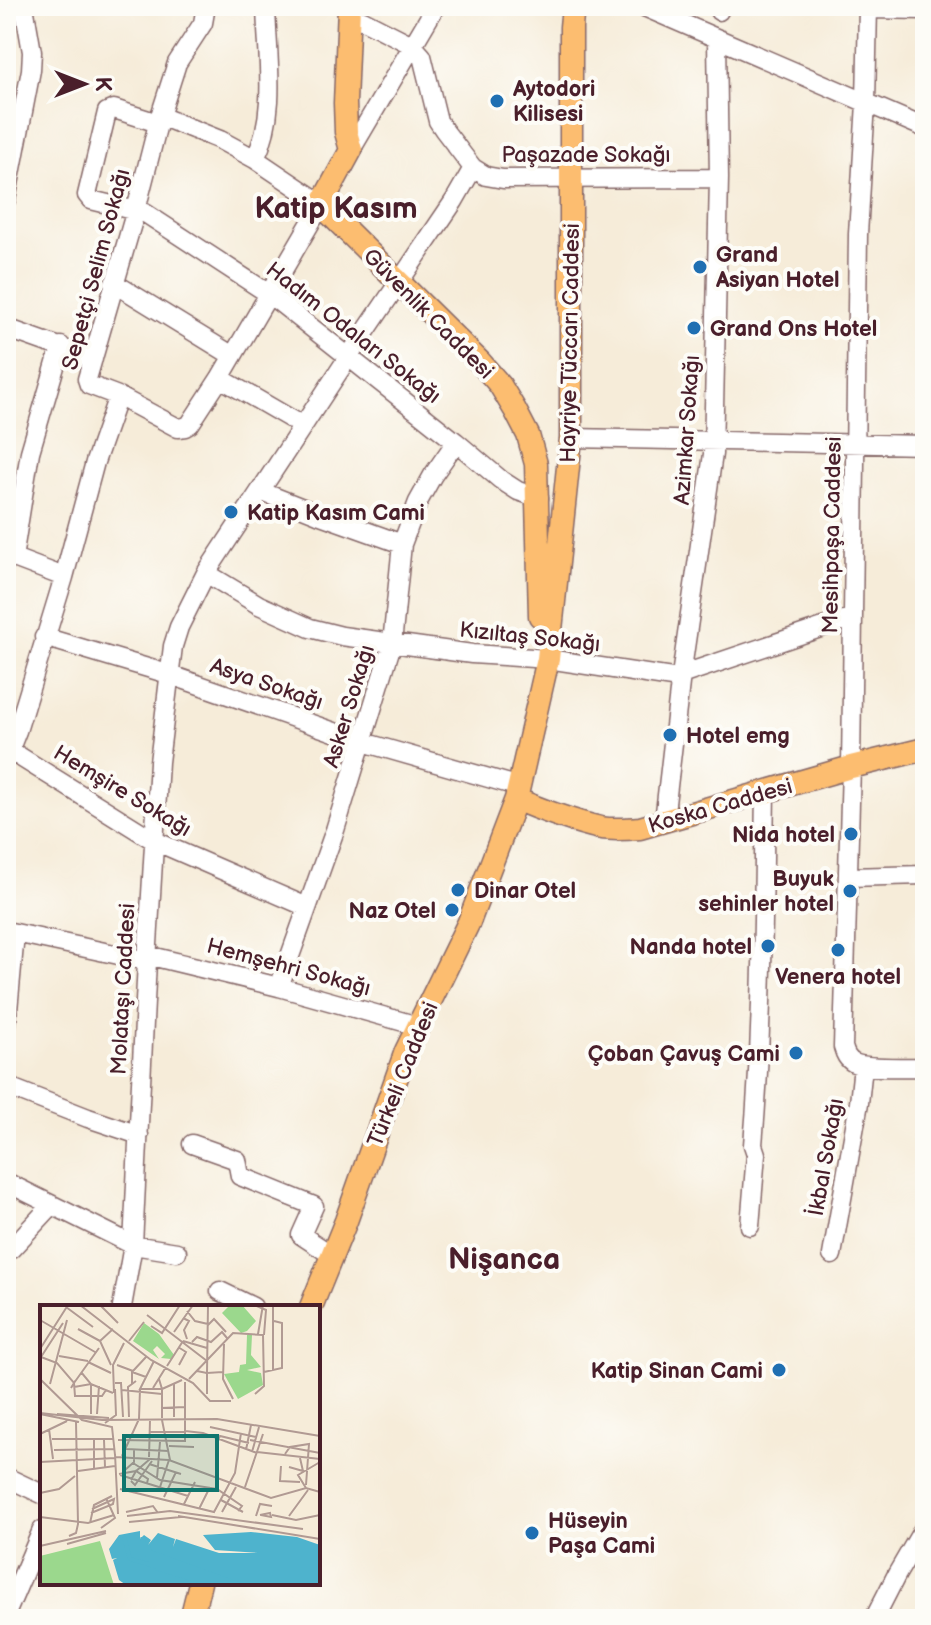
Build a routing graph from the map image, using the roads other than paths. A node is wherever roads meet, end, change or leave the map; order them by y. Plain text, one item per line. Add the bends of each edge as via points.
1 (24, 6) edge
2 (206, 6) edge
3 (266, 6) edge
4 (436, 6) edge
5 (582, 6) edge
6 (642, 6) edge
7 (868, 7) edge
8 (925, 10) edge
9 (348, 12) edge
10 (572, 16) edge
11 (717, 39) junction
12 (412, 45) junction
13 (866, 103) junction
14 (159, 120) junction
15 (925, 128) edge
16 (351, 150) junction
17 (255, 159) junction
18 (473, 168) junction
19 (719, 178) junction
20 (571, 179) junction
21 (6, 200) edge
22 (321, 205) junction
23 (136, 210) junction
24 (114, 283) junction
25 (399, 283) junction
26 (269, 294) junction
27 (6, 328) edge
28 (61, 346) junction
29 (233, 356) junction
30 (349, 356) junction
31 (93, 359) junction
32 (220, 378) junction
33 (118, 396) junction
34 (303, 426) junction
35 (571, 438) junction
36 (714, 440) junction
37 (456, 442) junction
38 (856, 443) junction
39 (925, 445) edge
40 (260, 491) junction
41 (539, 498) junction
42 (402, 544) junction
43 (10, 556) edge
44 (206, 573) junction
45 (64, 577) junction
46 (853, 617) junction
47 (44, 637) junction
48 (392, 644) junction
49 (548, 659) junction
50 (168, 674) junction
51 (681, 676) junction
52 (363, 742) junction
53 (925, 749) edge
54 (8, 752) edge
55 (851, 767) junction
56 (765, 792) junction
57 (518, 793) junction
58 (664, 821) junction
59 (155, 841) junction
60 (925, 875) edge
61 (848, 877) junction
62 (307, 907) junction
63 (10, 932) edge
64 (147, 958) junction
65 (279, 987) junction
66 (418, 1026) junction
67 (6, 1032) edge
68 (858, 1064) junction
69 (925, 1067) edge
70 (6, 1086) edge
71 (139, 1135) junction
72 (192, 1144) dead end
73 (6, 1182) edge
74 (52, 1205) junction
75 (750, 1226) dead end
76 (133, 1245) junction
77 (11, 1249) dead end
78 (177, 1252) dead end
79 (832, 1255) dead end
80 (333, 1256) junction
81 (220, 1291) dead end
82 (122, 1305) edge
83 (249, 1305) edge
84 (312, 1305) edge
85 (6, 1477) edge
86 (40, 1493) edge
87 (925, 1526) edge
88 (40, 1535) edge
89 (200, 1585) edge
90 (6, 1614) edge
91 (18, 1619) edge
92 (191, 1619) edge
93 (874, 1619) edge

1 - 21 street via 31,70
2 - 14 street, Sepetçi Selim Sokağı via 203,23 177,63
3 - 17 street via 267,124
4 - 12 street
5 - 10 street
6 - 11 street
7 - 8 street
7 - 13 street, Mesihpaşa Caddesi
9 - 12 street
9 - 16 main road via 346,118
10 - 20 main road, Hayriye Tüccarı Caddesi
11 - 13 street
11 - 19 street, Azimkar Sokağı
12 - 16 street
12 - 18 street, Paşazade Sokağı via 422,56 438,121
13 - 15 street
13 - 38 street, Mesihpaşa Caddesi via 858,234
14 - 17 street, Güvenlik Caddesi via 220,140
14 - 23 street, Sepetçi Selim Sokağı
14 - 23 street, Hadım Odaları Sokağı via 114,109 107,112 87,195
16 - 22 main road
17 - 22 street, Güvenlik Caddesi
18 - 20 street, Paşazade Sokağı via 503,179
18 - 25 street, Molataşı Caddesi
19 - 20 street, Paşazade Sokağı
19 - 36 street, Azimkar Sokağı
20 - 35 main road, Hayriye Tüccarı Caddesi
22 - 25 main road, Güvenlik Caddesi
22 - 26 street
23 - 24 street, Sepetçi Selim Sokağı
23 - 26 street, Hadım Odaları Sokağı
24 - 29 street
24 - 31 street, Sepetçi Selim Sokağı
25 - 30 street, Molataşı Caddesi
25 - 41 main road, Güvenlik Caddesi via 500,385 528,435
26 - 29 street
26 - 30 street, Hadım Odaları Sokağı
27 - 28 street
28 - 31 street
28 - 43 street via 30,452
29 - 32 street
30 - 34 street, Molataşı Caddesi
30 - 37 street, Hadım Odaları Sokağı
31 - 33 street, Sepetçi Selim Sokağı via 89,385
32 - 33 street via 185,427
32 - 34 street
33 - 45 street
34 - 40 street, Molataşı Caddesi
35 - 36 street
35 - 49 main road, Hayriye Tüccarı Caddesi
36 - 38 street
36 - 51 street, Azimkar Sokağı
37 - 41 street, Hadım Odaları Sokağı via 518,491
37 - 42 street, Asker Sokağı via 418,502
38 - 39 street
38 - 46 street, Mesihpaşa Caddesi
40 - 42 street
40 - 44 street, Molataşı Caddesi
41 - 49 main road, Güvenlik Caddesi via 540,642
42 - 48 street, Asker Sokağı
43 - 45 street
44 - 48 street, Kızıltaş Sokağı via 310,628
44 - 50 street, Molataşı Caddesi via 179,627
45 - 47 street
46 - 51 street, Kızıltaş Sokağı
46 - 55 street, Mesihpaşa Caddesi
47 - 50 street, Asya Sokağı
47 - 54 street
48 - 49 street, Kızıltaş Sokağı
48 - 52 street, Asker Sokağı
49 - 51 street, Kızıltaş Sokağı
49 - 57 main road, Hayriye Tüccarı Caddesi
50 - 52 street, Asya Sokağı
50 - 59 street, Molataşı Caddesi
51 - 58 street, Azimkar Sokağı
52 - 57 street, Asya Sokağı
52 - 62 street, Asker Sokağı
53 - 55 main road, Koska Caddesi
54 - 59 street, Hemşire Sokağı
55 - 56 main road, Koska Caddesi
55 - 61 street, Mesihpaşa Caddesi
56 - 58 main road, Koska Caddesi
56 - 75 street
57 - 58 main road, Koska Caddesi via 531,806 600,828 640,828
57 - 66 main road, Türkeli Caddesi via 469,922
59 - 62 street, Hemşire Sokağı
59 - 64 street, Molataşı Caddesi
60 - 61 street
61 - 68 street, Mesihpaşa Caddesi via 843,1047
62 - 65 street, Asker Sokağı
63 - 64 street, Hemşehri Sokağı
63 - 67 street
64 - 65 street, Hemşehri Sokağı
64 - 71 street, Molataşı Caddesi
65 - 66 street, Hemşehri Sokağı
66 - 80 main road, Türkeli Caddesi
68 - 69 street
68 - 79 street, İkbal Sokağı via 859,1103
70 - 71 street
71 - 76 street, Molataşı Caddesi
72 - 80 street via 237,1160 240,1176 314,1206 301,1235
73 - 74 street
74 - 76 street
74 - 77 street
76 - 78 street
76 - 82 street, Molataşı Caddesi
80 - 84 main road, Türkeli Caddesi
81 - 83 street
85 - 86 street
87 - 93 street
88 - 90 street
89 - 92 main road
90 - 91 street

